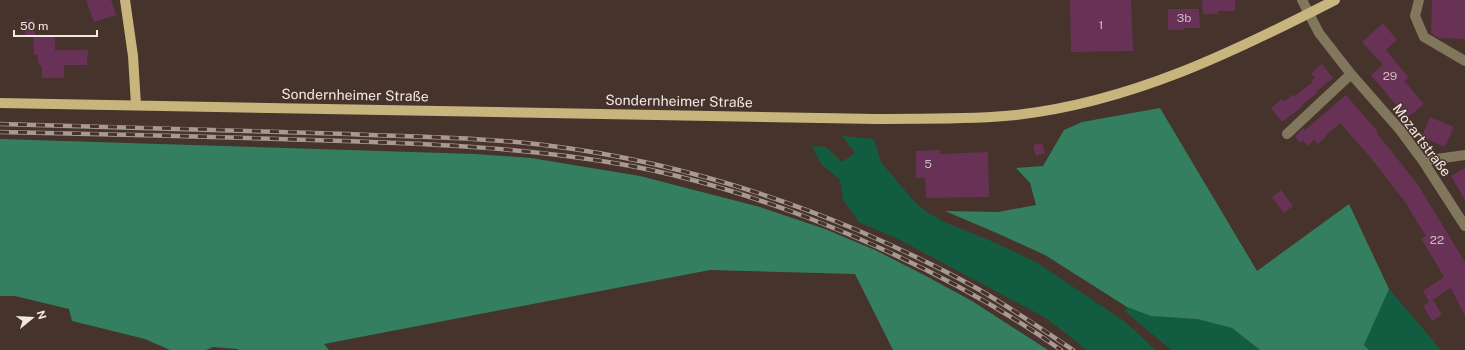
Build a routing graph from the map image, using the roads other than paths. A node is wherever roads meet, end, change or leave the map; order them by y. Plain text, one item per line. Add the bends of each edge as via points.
1 (125, 0) edge
2 (1302, 0) edge
3 (1335, 0) edge
4 (1419, 0) edge
5 (1309, 13) junction
6 (1465, 61) edge
7 (1351, 74) junction
8 (0, 103) edge
9 (136, 105) junction
10 (1287, 134) dead end
11 (1465, 155) edge
12 (1423, 161) junction
13 (1465, 226) edge

1 - 9 main road via 133,56
2 - 5 street, Mozartstraße
3 - 5 main road, Sondernheimer Straße
4 - 6 street via 1415,16 1424,37
5 - 7 street, Mozartstraße via 1319,33
5 - 9 main road, Sondernheimer Straße via 1197,66 1133,90 1092,102 1016,115 877,119
7 - 10 street
7 - 12 street, Mozartstraße via 1400,130
8 - 9 main road, Sondernheimer Straße
11 - 12 street
12 - 13 street, Mozartstraße

